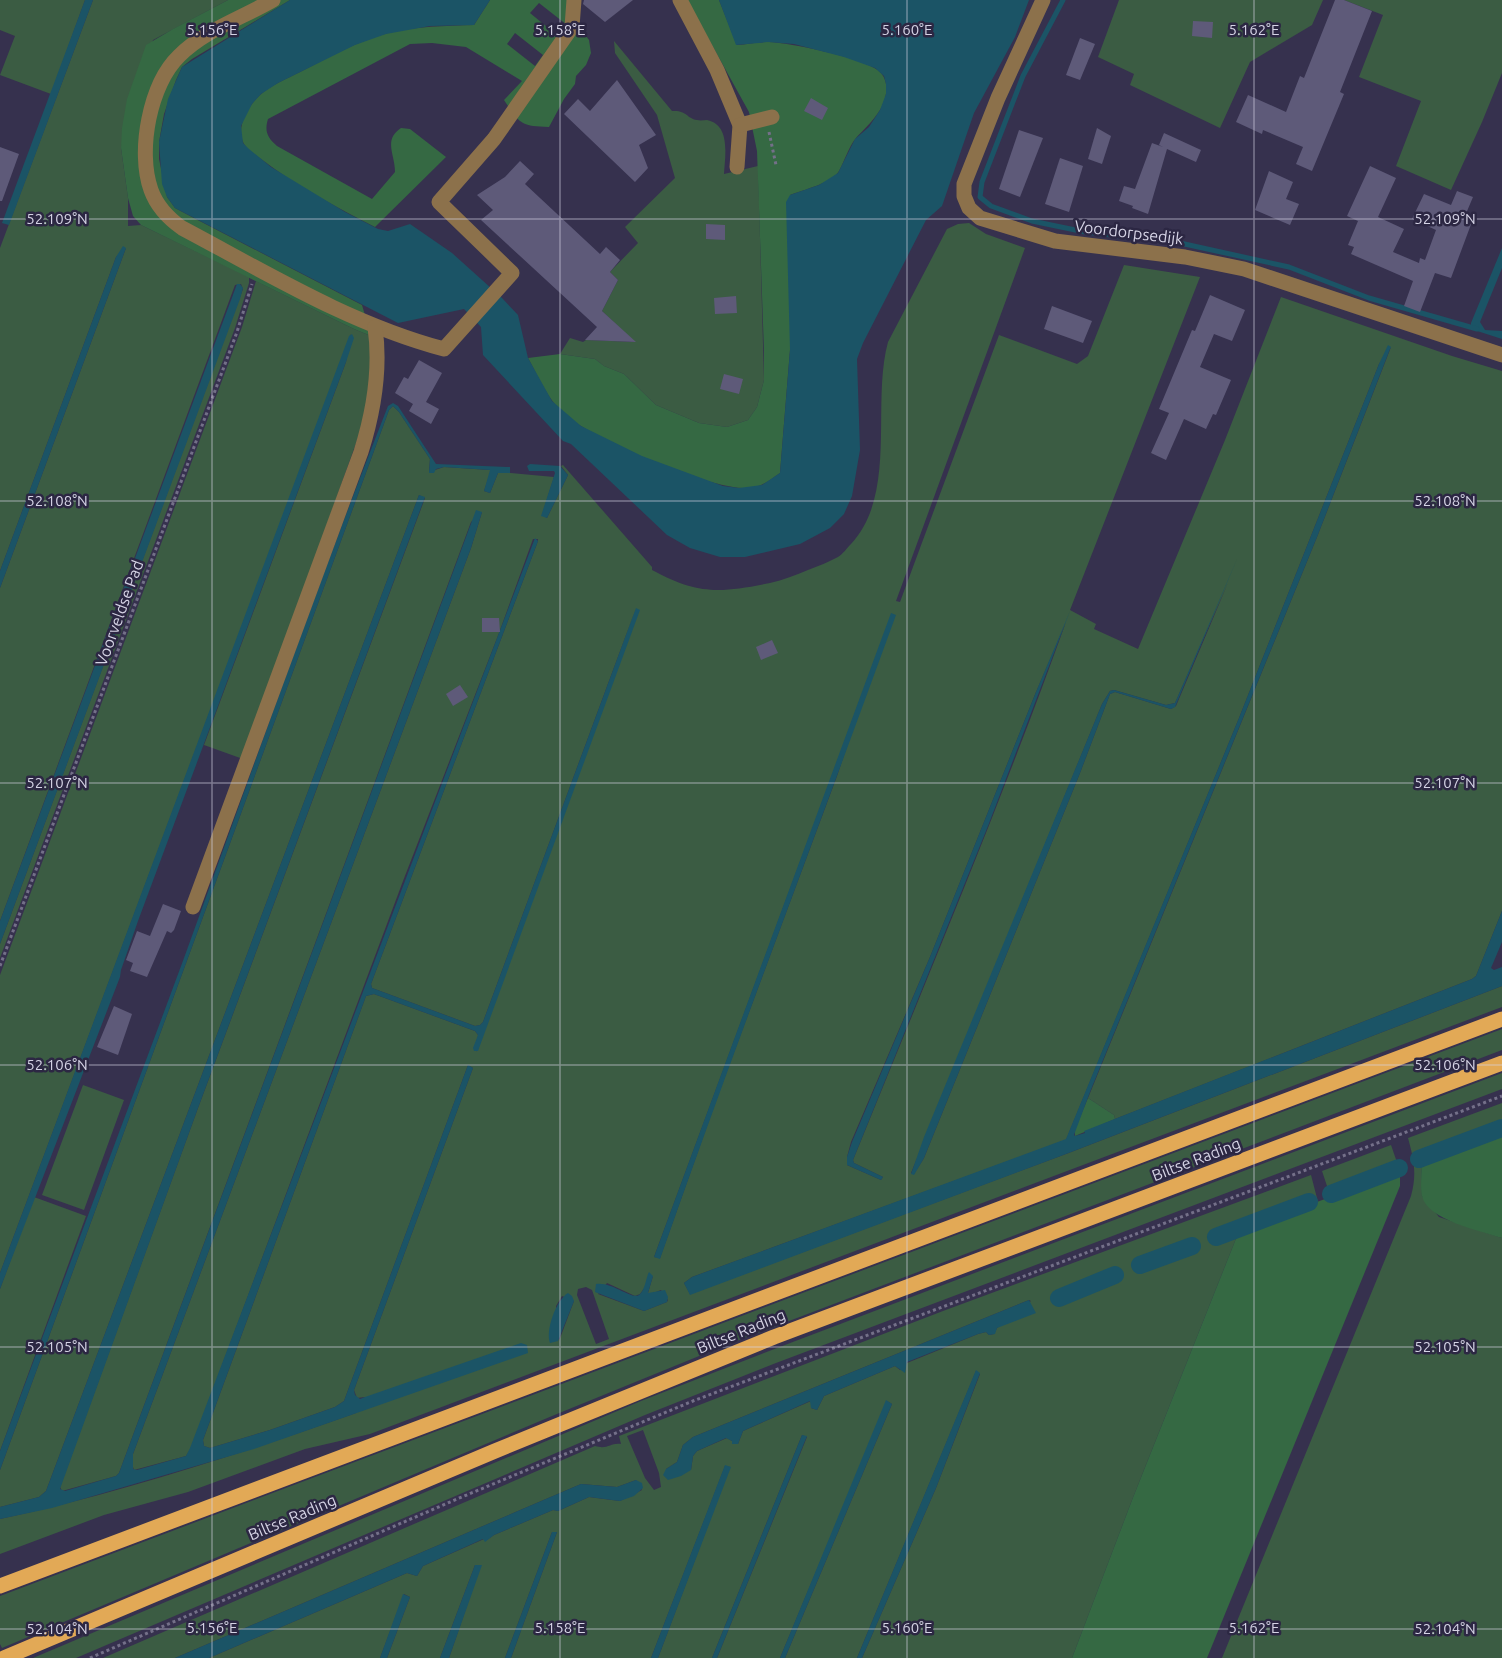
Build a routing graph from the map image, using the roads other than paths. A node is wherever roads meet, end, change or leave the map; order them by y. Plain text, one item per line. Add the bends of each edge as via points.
1 (273, 0) edge
2 (573, 0) edge
3 (680, 0) edge
4 (1043, 0) edge
5 (772, 117) dead end
6 (740, 125) junction
7 (737, 167) dead end
8 (375, 327) junction
9 (1502, 355) edge
10 (194, 907) dead end
11 (1502, 1019) edge
12 (1502, 1063) edge
13 (0, 1586) edge
14 (4, 1658) edge

1 - 8 street via 219,28 177,57 159,86 148,124 151,191 162,210 182,228
2 - 8 street via 572,27 494,139 439,202 512,273 444,349
3 - 6 street via 717,70
4 - 9 street, Voordorpsedijk via 964,184 969,208 980,218 1055,241 1244,269
5 - 6 street
6 - 7 street
8 - 10 street via 375,397 362,452
11 - 13 main road, Biltse Rading
12 - 14 main road, Biltse Rading via 774,1337

